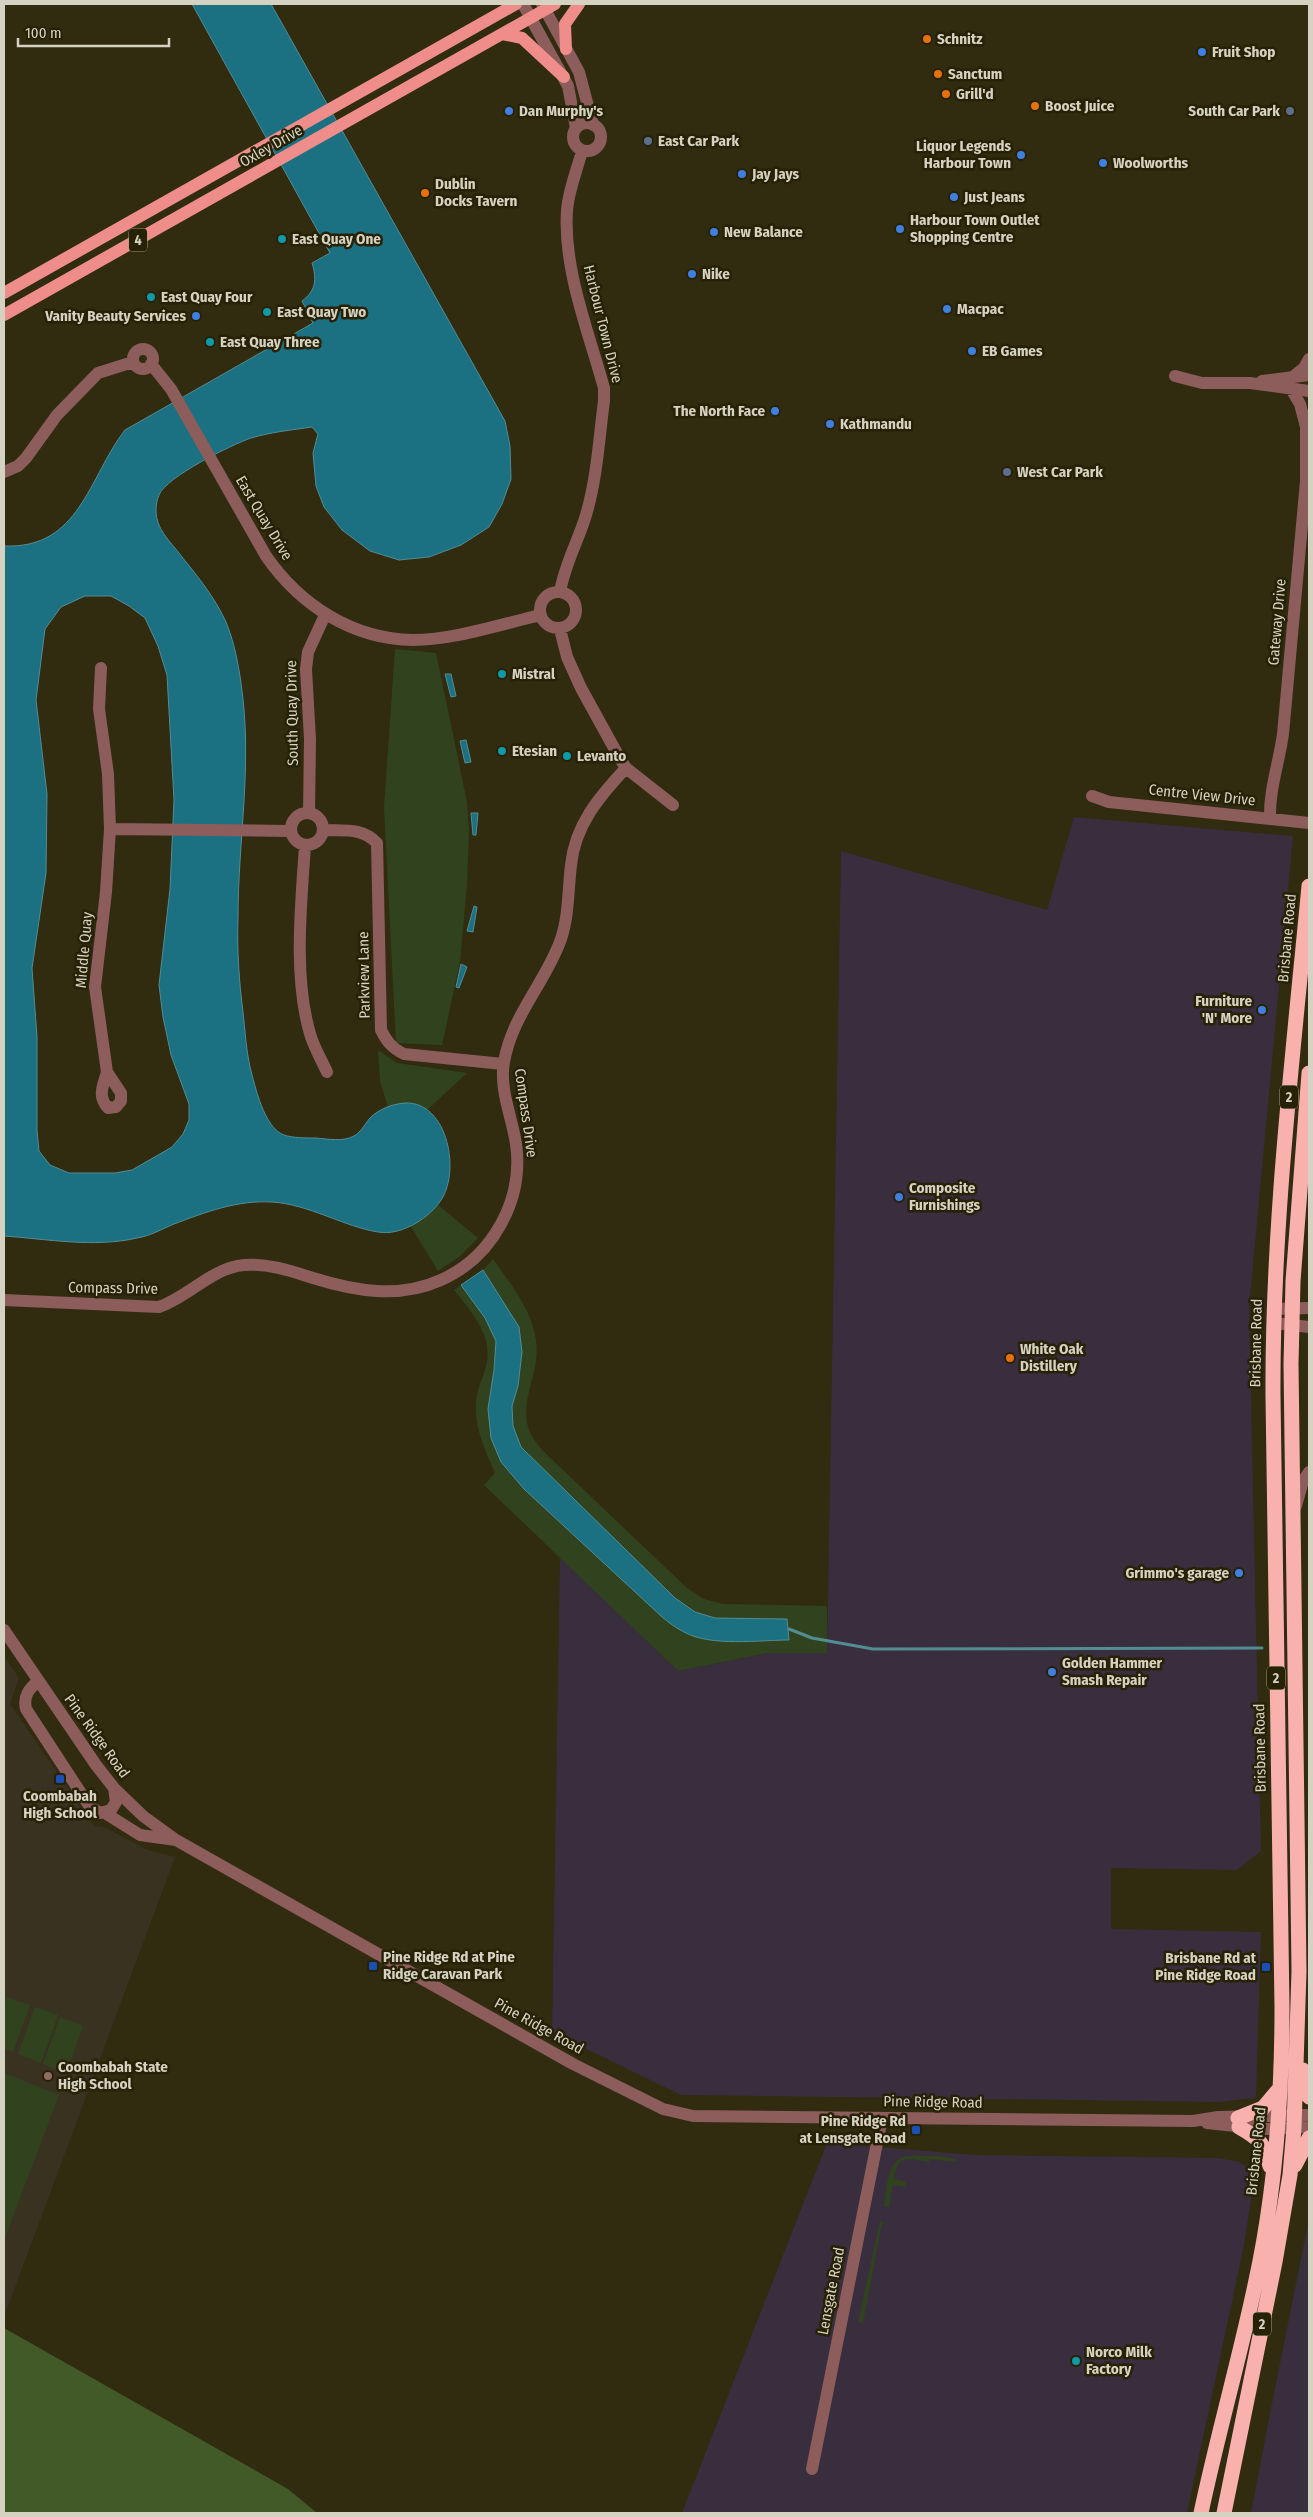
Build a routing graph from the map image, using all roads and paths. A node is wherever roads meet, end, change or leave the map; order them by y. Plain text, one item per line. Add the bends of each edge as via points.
1 (516, 4) edge
2 (523, 4) edge
3 (579, 4) edge
4 (548, 6) edge
5 (531, 18) junction
6 (502, 34) junction
7 (566, 49) junction
8 (564, 77) junction
9 (593, 125) junction
10 (576, 128) junction
11 (582, 151) junction
12 (4, 293) edge
13 (4, 315) edge
14 (1309, 359) edge
15 (1309, 375) edge
16 (1175, 376) dead end
17 (1294, 376) junction
18 (1250, 383) junction
19 (1291, 389) junction
20 (1309, 391) edge
21 (1308, 421) edge
22 (4, 472) edge
23 (560, 592) junction
24 (325, 615) junction
25 (540, 615) junction
26 (560, 629) junction
27 (101, 668) dead end
28 (626, 768) junction
29 (1092, 796) dead end
30 (673, 805) dead end
31 (309, 813) junction
32 (1270, 819) junction
33 (1309, 822) edge
34 (110, 830) junction
35 (323, 830) junction
36 (291, 831) junction
37 (305, 846) junction
38 (1309, 886) edge
39 (503, 1064) junction
40 (108, 1072) dead end
41 (327, 1072) dead end
42 (1309, 1073) edge
43 (4, 1300) edge
44 (1292, 1308) junction
45 (1309, 1308) edge
46 (1274, 1316) junction
47 (1291, 1325) junction
48 (1309, 1327) edge
49 (1309, 1472) edge
50 (1292, 1523) junction
51 (4, 1630) edge
52 (38, 1681) junction
53 (114, 1788) junction
54 (105, 1813) junction
55 (176, 1840) junction
56 (1298, 2042) junction
57 (1280, 2088) junction
58 (1309, 2097) edge
59 (882, 2118) junction
60 (1302, 2121) edge
61 (1238, 2122) junction
62 (1277, 2123) junction
63 (1309, 2138) edge
64 (1290, 2175) junction
65 (1272, 2178) junction
66 (812, 2469) dead end
67 (1201, 2513) edge
68 (1224, 2513) edge

1 - 12 main road, Oxley Drive / 4
2 - 5 street
3 - 7 main road via 565,24
4 - 5 main road, Oxley Drive / 4
4 - 7 street
5 - 6 main road, Oxley Drive / 4
5 - 8 street
6 - 8 main road via 522,38
6 - 13 main road, Oxley Drive / 4
7 - 9 street via 581,78
8 - 10 street
9 - 10 street via 584,123
9 - 11 street via 599,130 600,144 593,150
10 - 11 street via 572,138
11 - 23 street, Harbour Town Drive via 567,209 566,238 604,388 604,401 592,490 564,569
14 - 17 street
15 - 17 street
16 - 18 street via 1202,383
17 - 18 street
18 - 19 street
19 - 20 street
19 - 21 street, Gateway Drive
21 - 32 street, Gateway Drive via 1286,713 1278,771 1270,792
22 - 24 street, East Quay Drive via 26,458 66,405 98,373 133,362 142,369 152,364 171,389 279,575
23 - 25 street via 546,596
23 - 26 street via 574,600 577,609 572,623
24 - 25 street, East Quay Drive via 355,628 413,640 442,637
24 - 31 street, South Quay Drive via 308,652 306,668 310,739
25 - 26 street via 548,625
26 - 28 street via 567,657 581,688
27 - 34 street, Middle Quay via 99,709 108,774
28 - 30 street
28 - 39 street, Compass Drive via 587,816 576,838 561,939 518,1017
29 - 32 street, Centre View Drive via 1109,802
31 - 35 street via 320,820
31 - 36 street via 295,819
32 - 33 street, Centre View Drive
34 - 36 street
34 - 40 street, Middle Quay via 95,987
35 - 37 street via 317,842
35 - 39 street, Parkview Lane via 360,831 370,835 376,843 381,1030 387,1042 404,1054
36 - 37 street via 297,842
37 - 41 street via 299,943 306,1018
38 - 46 highway, Brisbane Road / 2 via 1281,1175
39 - 43 street, Compass Drive via 505,1096 516,1144 515,1192 506,1218 482,1250 462,1269 441,1280 412,1290 381,1292 351,1289 266,1266 243,1265 221,1271 175,1301 159,1307
42 - 44 highway, 2
44 - 45 street
44 - 46 street
44 - 47 highway, 2
46 - 47 street
46 - 57 highway, Brisbane Road / 2 via 1282,2015
47 - 48 street
47 - 50 highway, 2
49 - 50 street via 1303,1481
50 - 56 highway, 2
51 - 52 street, Pine Ridge Road
52 - 53 street, Pine Ridge Road
52 - 54 street via 26,1697 26,1709 90,1807
53 - 54 street via 116,1802
53 - 55 street, Pine Ridge Road via 143,1816
54 - 55 street via 140,1835
55 - 59 street, Pine Ridge Road via 572,2064 663,2109 693,2116
56 - 58 highway
56 - 60 highway, 2
57 - 61 highway via 1263,2108
57 - 62 highway, Brisbane Road / 2
59 - 61 street, Pine Ridge Road
59 - 66 street, Lensgate Road
60 - 62 street, Pine Ridge Road
60 - 64 highway, 2
61 - 62 street, Pine Ridge Road
61 - 65 highway via 1262,2144
62 - 65 highway, Brisbane Road / 2
63 - 64 highway
64 - 68 highway, 2
65 - 67 highway, Brisbane Road / 2 via 1256,2284

